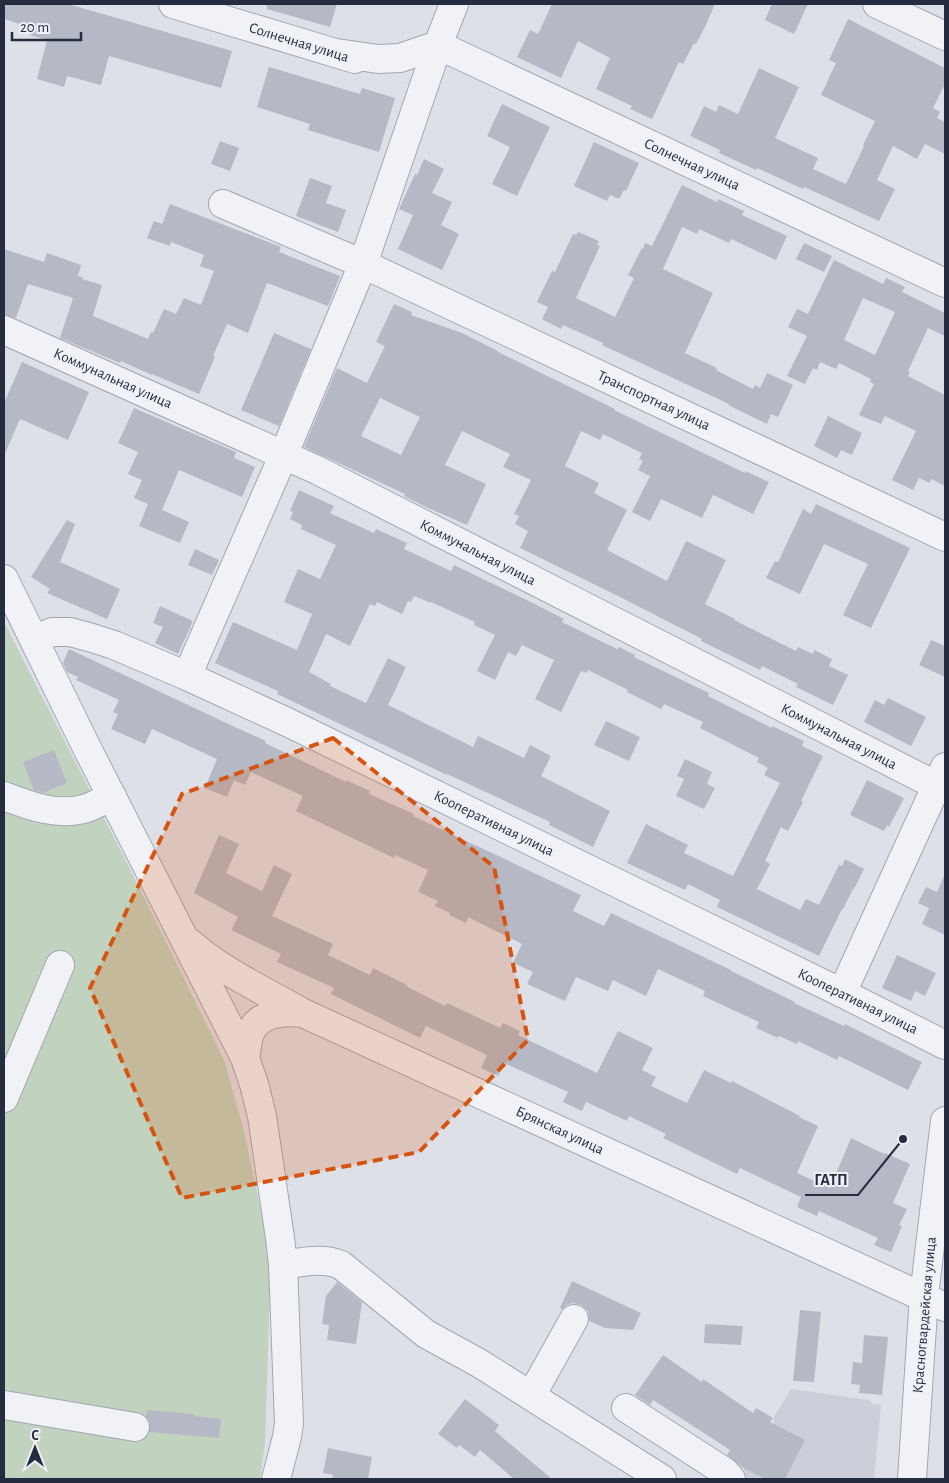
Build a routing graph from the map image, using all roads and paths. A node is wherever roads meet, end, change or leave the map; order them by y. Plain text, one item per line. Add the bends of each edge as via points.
1 (172, 4) edge
2 (454, 4) edge
3 (877, 4) edge
4 (945, 36) edge
5 (438, 46) junction
6 (337, 53) junction
7 (426, 81) junction
8 (223, 204) dead end
9 (363, 264) junction
10 (945, 283) edge
11 (4, 330) edge
12 (284, 454) junction
13 (945, 537) edge
14 (4, 579) edge
15 (34, 640) junction
16 (187, 676) junction
17 (942, 781) edge
18 (4, 796) edge
19 (112, 796) junction
20 (184, 936) junction
21 (60, 965) dead end
22 (842, 993) junction
23 (303, 1013) junction
24 (945, 1045) edge
25 (245, 1058) junction
26 (4, 1098) edge
27 (945, 1121) edge
28 (283, 1265) junction
29 (934, 1301) edge
30 (574, 1320) dead end
31 (531, 1396) junction
32 (4, 1405) edge
33 (626, 1408) dead end
34 (135, 1427) dead end
35 (276, 1479) edge
36 (662, 1479) edge
37 (732, 1479) edge
38 (912, 1479) edge

1 - 6 street, Солнечная улица
2 - 5 street
3 - 4 street
5 - 6 street via 400,58 378,59
5 - 7 street
5 - 10 street, Солнечная улица
6 - 7 street, Солнечная улица
7 - 9 street
8 - 9 street, Транспортная улица
9 - 12 street
9 - 13 street, Транспортная улица
11 - 12 street, Коммунальная улица
12 - 16 street
12 - 17 street, Коммунальная улица
14 - 15 street
15 - 16 street, Кооперативная улица via 52,632 89,636
15 - 19 street
16 - 22 street, Кооперативная улица
17 - 22 street
18 - 19 street via 64,812 87,808
19 - 20 street
20 - 23 street, Брянская улица via 202,954 226,970
20 - 25 street
21 - 26 street
22 - 24 street, Кооперативная улица
23 - 25 street via 270,1014 255,1024
23 - 29 street, Брянская улица
25 - 28 street via 262,1116
27 - 29 street, Красногвардейская улица
28 - 31 street via 322,1260 341,1264 426,1334
28 - 35 street via 289,1423
29 - 38 street, Красногвардейская улица
30 - 31 street
31 - 36 street
32 - 34 street
33 - 37 street

